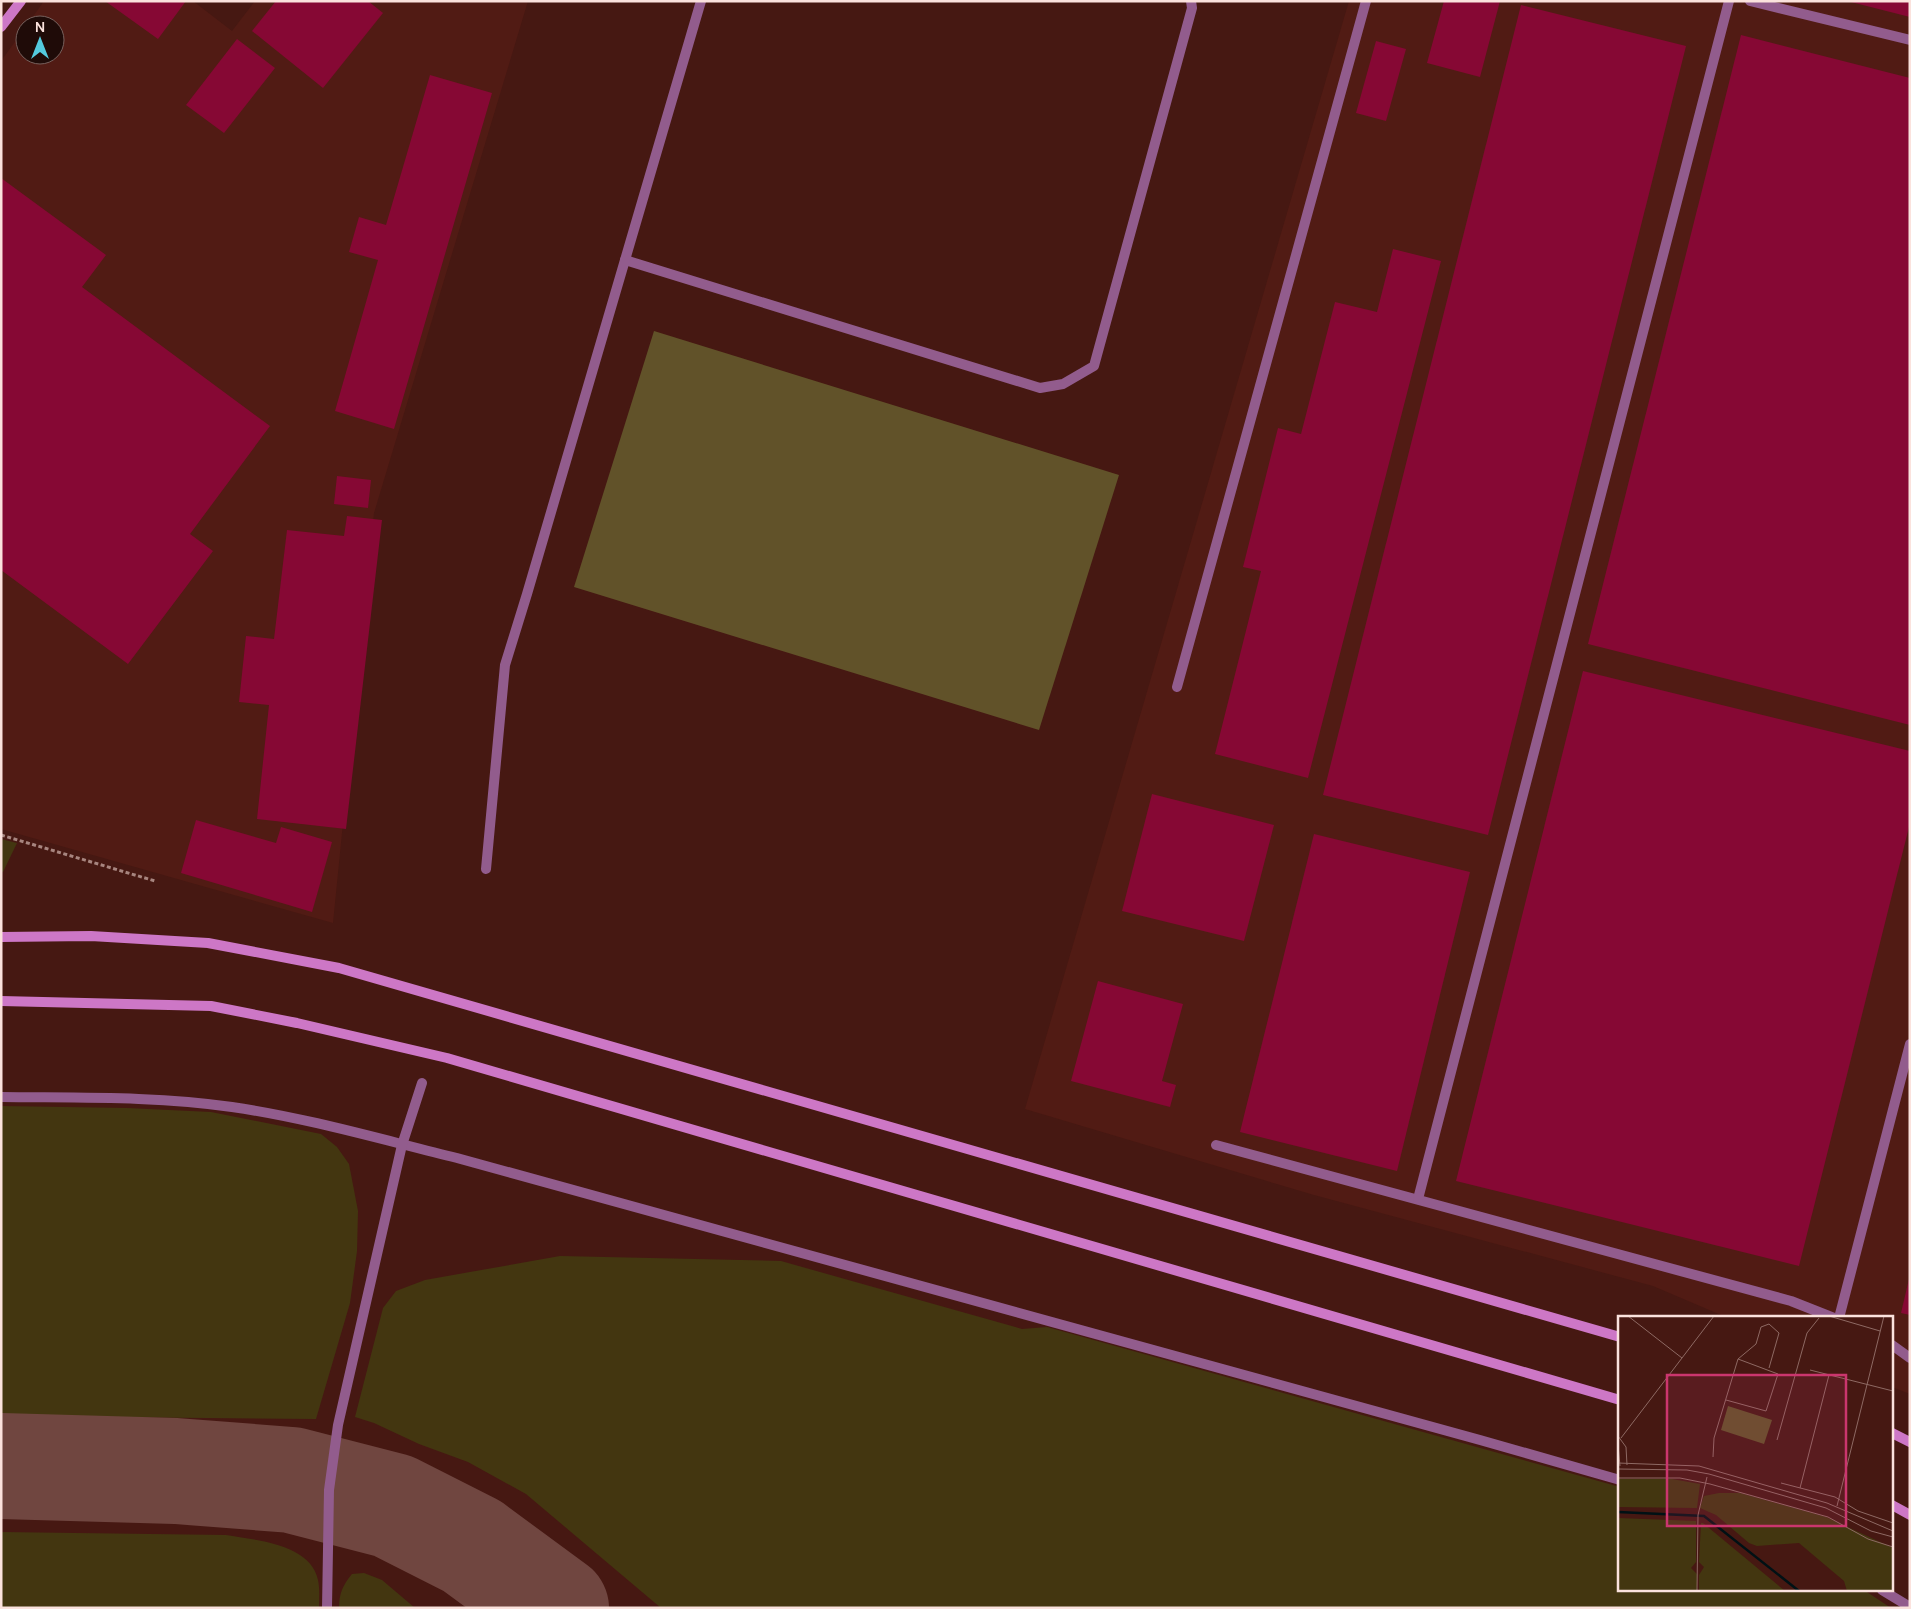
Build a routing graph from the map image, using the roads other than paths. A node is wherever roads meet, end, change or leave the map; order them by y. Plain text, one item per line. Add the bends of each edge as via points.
1 (21, 1) edge
2 (701, 1) edge
3 (1192, 1) edge
4 (1366, 1) edge
5 (1729, 1) edge
6 (1750, 1) edge
7 (1, 27) edge
8 (1910, 40) edge
9 (625, 260) junction
10 (1177, 687) dead end
11 (486, 869) dead end
12 (1, 937) edge
13 (1, 1001) edge
14 (1910, 1044) edge
15 (422, 1083) dead end
16 (1, 1098) edge
17 (402, 1145) junction
18 (1216, 1145) dead end
19 (1418, 1199) junction
20 (1829, 1316) edge
21 (1840, 1316) edge
22 (1618, 1336) edge
23 (1894, 1346) edge
24 (1910, 1358) edge
25 (1618, 1399) edge
26 (1894, 1434) edge
27 (1910, 1442) edge
28 (1618, 1479) edge
29 (1894, 1505) edge
30 (1910, 1515) edge
31 (1885, 1592) edge
32 (1910, 1607) edge
33 (327, 1608) edge

1 - 7 street
2 - 9 lane
3 - 9 lane via 1094,366 1063,384 1040,388
4 - 10 lane
5 - 19 lane
6 - 8 lane
9 - 11 lane via 505,665
12 - 22 street via 91,936 208,943 340,968
13 - 25 street via 211,1006 447,1058
14 - 21 lane
15 - 17 lane
16 - 17 lane via 142,1098 232,1107
17 - 28 lane
17 - 33 lane via 338,1424 329,1490
18 - 19 lane
19 - 20 lane via 1791,1301
23 - 24 lane
26 - 27 street
29 - 30 street
31 - 32 lane

